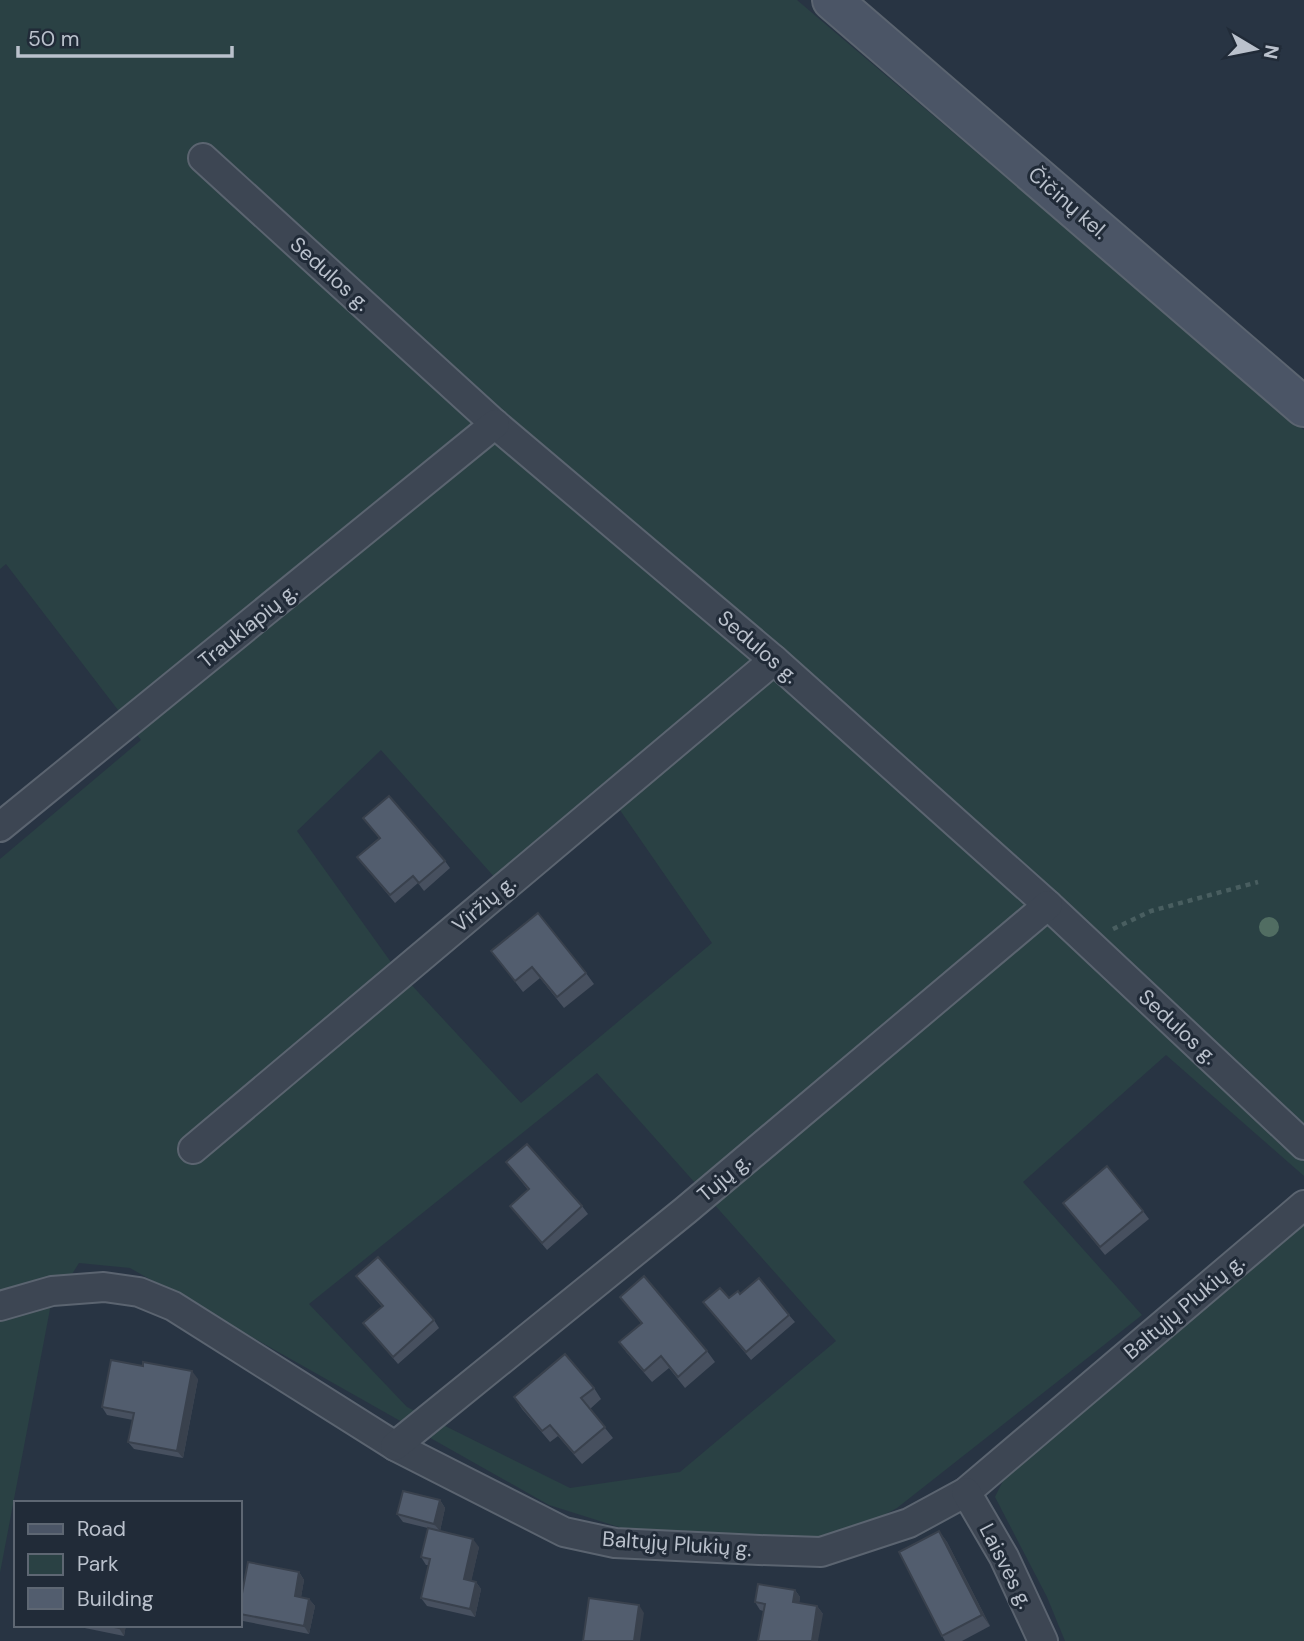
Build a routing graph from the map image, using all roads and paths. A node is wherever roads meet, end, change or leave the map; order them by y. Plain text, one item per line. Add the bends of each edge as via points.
1 (832, 0) edge
2 (203, 158) dead end
3 (1304, 407) edge
4 (495, 425) junction
5 (774, 660) junction
6 (0, 827) edge
7 (1258, 882) dead end
8 (1048, 905) junction
9 (1087, 942) junction
10 (1304, 1144) edge
11 (193, 1149) dead end
12 (1304, 1205) edge
13 (0, 1306) edge
14 (395, 1446) junction
15 (966, 1492) junction
16 (1043, 1641) edge

1 - 3 main road, Čičinų kel.
2 - 4 street, Sedulos g.
4 - 5 street, Sedulos g.
4 - 6 street, Trauklapių g.
5 - 8 street, Sedulos g.
5 - 11 street, Viržių g.
7 - 9 path via 1151,911
8 - 9 street, Sedulos g.
8 - 14 street, Tujų g. via 687,1209
9 - 10 street, Sedulos g.
12 - 15 street, Baltųjų Plukių g.
13 - 14 street, Baltųjų Plukių g. via 52,1291 104,1287 139,1292 173,1306
14 - 15 street, Baltųjų Plukių g. via 564,1532 615,1543 821,1552 909,1523
15 - 16 street, Laisvės g. via 1004,1557

